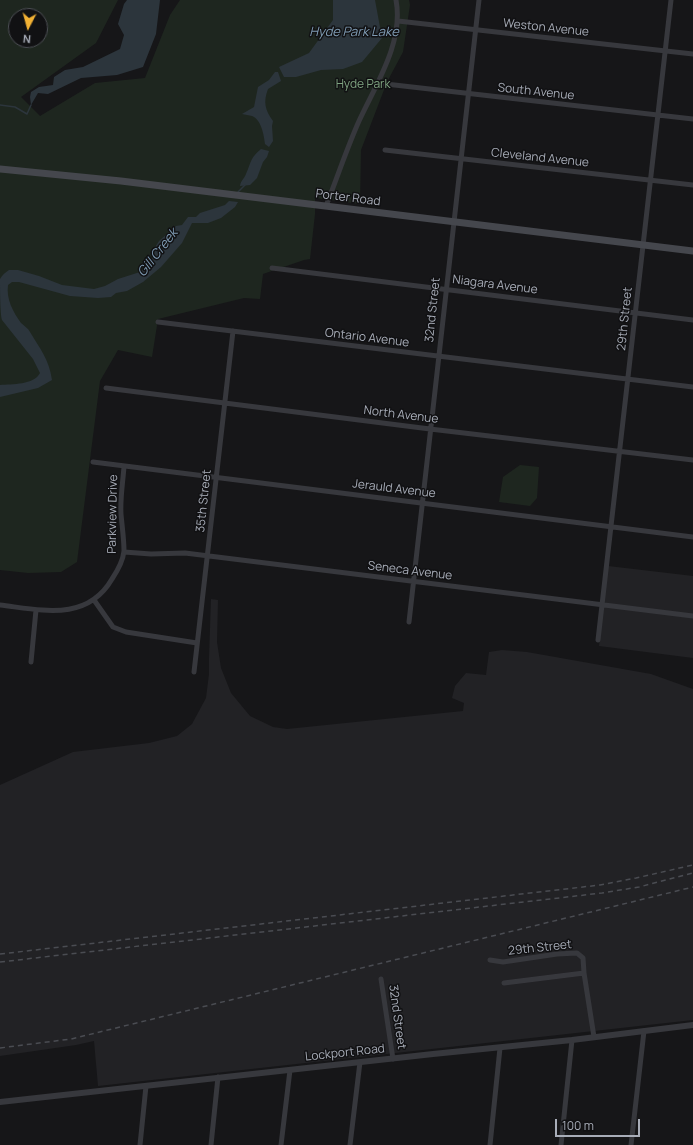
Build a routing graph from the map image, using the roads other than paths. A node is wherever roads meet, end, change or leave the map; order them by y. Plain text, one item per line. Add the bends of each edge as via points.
1 (396, 0) edge
2 (478, 0) edge
3 (671, 0) edge
4 (398, 21) junction
5 (475, 30) junction
6 (665, 51) junction
7 (693, 54) edge
8 (377, 83) junction
9 (468, 94) junction
10 (658, 116) junction
11 (693, 119) edge
12 (385, 150) dead end
13 (461, 158) junction
14 (0, 169) edge
15 (650, 180) junction
16 (693, 185) edge
17 (326, 206) junction
18 (453, 221) junction
19 (644, 245) junction
20 (693, 251) edge
21 (272, 268) dead end
22 (445, 289) junction
23 (635, 312) junction
24 (693, 320) edge
25 (158, 322) dead end
26 (233, 331) junction
27 (438, 356) junction
28 (628, 379) junction
29 (693, 387) edge
30 (106, 388) dead end
31 (224, 404) junction
32 (430, 429) junction
33 (620, 452) junction
34 (693, 460) edge
35 (93, 462) dead end
36 (124, 466) junction
37 (217, 477) junction
38 (422, 503) junction
39 (612, 526) junction
40 (693, 536) edge
41 (124, 552) junction
42 (208, 556) junction
43 (413, 581) junction
44 (94, 600) junction
45 (0, 605) edge
46 (603, 605) junction
47 (36, 610) junction
48 (693, 616) edge
49 (409, 622) dead end
50 (598, 640) dead end
51 (197, 643) junction
52 (31, 662) dead end
53 (194, 672) dead end
54 (490, 960) dead end
55 (584, 973) junction
56 (381, 979) dead end
57 (504, 983) dead end
58 (693, 1025) edge
59 (644, 1031) junction
60 (594, 1037) junction
61 (572, 1040) junction
62 (500, 1048) junction
63 (393, 1058) junction
64 (360, 1062) junction
65 (290, 1070) junction
66 (218, 1077) junction
67 (146, 1086) junction
68 (0, 1102) edge
69 (140, 1145) edge
70 (211, 1145) edge
71 (281, 1145) edge
72 (350, 1145) edge
73 (490, 1145) edge
74 (561, 1145) edge
75 (631, 1145) edge

1 - 4 street
2 - 5 street, 32nd Street
3 - 6 street, 29th Street
4 - 5 street, Weston Avenue
4 - 8 street via 394,44
5 - 6 street, Weston Avenue
5 - 9 street, 32nd Street
6 - 7 street, Weston Avenue
6 - 10 street, 29th Street
8 - 9 street, South Avenue
8 - 17 street
9 - 10 street, South Avenue
9 - 13 street, 32nd Street
10 - 11 street, South Avenue
10 - 15 street, 29th Street
12 - 13 street, Cleveland Avenue
13 - 15 street, Cleveland Avenue
13 - 18 street, 32nd Street
14 - 17 main road, Porter Road
15 - 16 street, Cleveland Avenue
15 - 19 street, 29th Street
17 - 18 main road, Porter Road
18 - 19 main road, Porter Road
18 - 22 street, 32nd Street
19 - 20 main road, Porter Road
19 - 23 street, 29th Street
21 - 22 street, Niagara Avenue
22 - 23 street, Niagara Avenue
22 - 27 street, 32nd Street
23 - 24 street, Niagara Avenue
23 - 28 street, 29th Street
25 - 26 street, Ontario Avenue
26 - 27 street, Ontario Avenue
26 - 31 street, 35th Street
27 - 28 street, Ontario Avenue
27 - 32 street, 32nd Street
28 - 29 street, Ontario Avenue
28 - 33 street, 29th Street
30 - 31 street, North Avenue
31 - 32 street, North Avenue
31 - 37 street, 35th Street
32 - 33 street, North Avenue
32 - 38 street, 32nd Street
33 - 34 street, North Avenue
33 - 39 street, 29th Street
35 - 36 street, Jerauld Avenue
36 - 37 street, Jerauld Avenue
36 - 41 street, Parkview Drive via 121,513
37 - 38 street, Jerauld Avenue
37 - 42 street, 35th Street
38 - 39 street, Jerauld Avenue
38 - 43 street, 32nd Street
39 - 40 street, Jerauld Avenue
39 - 46 street, 29th Street
41 - 42 street, Seneca Avenue
41 - 44 street, Parkview Drive via 120,566 107,587
42 - 43 street, Seneca Avenue
42 - 51 street, 35th Street
43 - 46 street, Seneca Avenue
43 - 49 street, 32nd Street
44 - 47 street, Parkview Drive via 79,608 63,611
44 - 51 street via 113,627 126,632
45 - 47 street, Parkview Drive
46 - 48 street, Seneca Avenue
46 - 50 street, 29th Street
47 - 52 street
51 - 53 street, 35th Street
54 - 55 street, 29th Street via 503,962 577,953 583,958
55 - 57 street
55 - 60 street, 29th Street
56 - 63 street, 32nd Street
58 - 59 street, Lockport Road
59 - 60 street, Lockport Road
59 - 75 street
60 - 61 street, Lockport Road
61 - 62 street, Lockport Road
61 - 74 street
62 - 63 street, Lockport Road
62 - 73 street
63 - 64 street, Lockport Road
64 - 65 street, Lockport Road
64 - 72 street
65 - 66 street, Lockport Road
65 - 71 street
66 - 67 street, Lockport Road
66 - 70 street
67 - 68 street, Lockport Road
67 - 69 street

